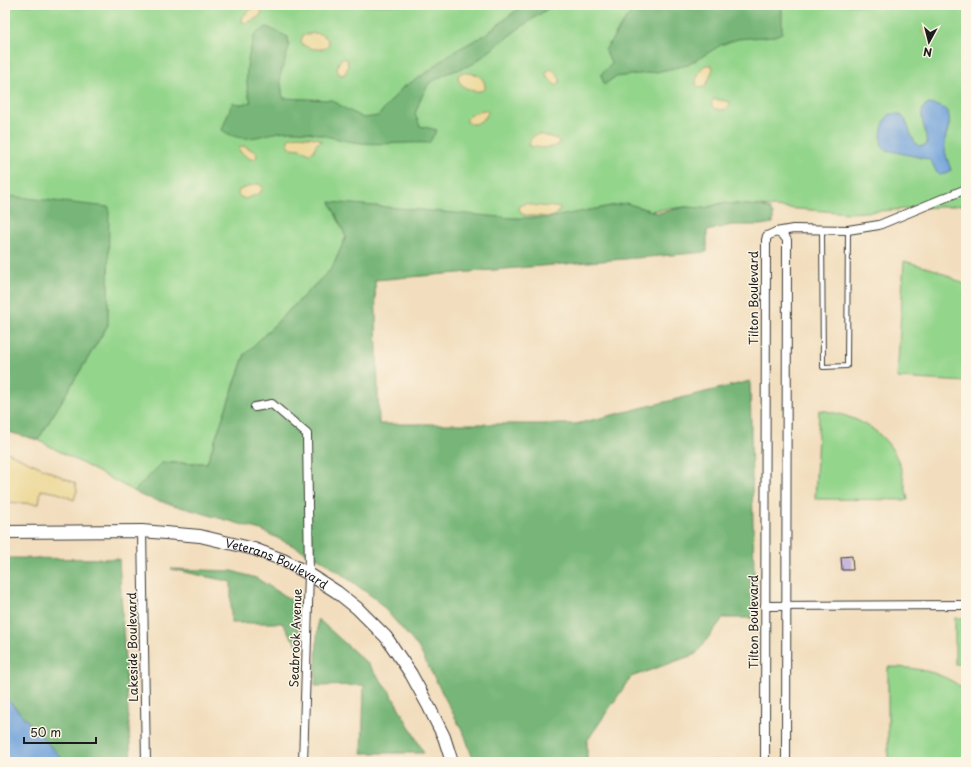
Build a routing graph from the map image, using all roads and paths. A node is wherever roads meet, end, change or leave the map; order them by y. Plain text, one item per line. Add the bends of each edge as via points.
1 (966, 189) edge
2 (822, 230) junction
3 (848, 230) junction
4 (776, 232) junction
5 (256, 406) dead end
6 (142, 531) junction
7 (5, 532) edge
8 (309, 574) junction
9 (786, 605) junction
10 (966, 605) edge
11 (764, 606) junction
12 (146, 762) edge
13 (303, 762) edge
14 (452, 762) edge
15 (765, 762) edge
16 (786, 762) edge

1 - 3 street via 879,225
2 - 3 street
2 - 3 lane via 823,367 847,366
2 - 4 street via 793,229
4 - 9 street via 787,240
4 - 11 street, Tilton Boulevard via 767,236 766,240
5 - 8 street, Seabrook Avenue via 272,404 307,434
6 - 7 main road, Veterans Boulevard
6 - 8 main road, Veterans Boulevard via 200,536 254,549
6 - 12 street, Lakeside Boulevard
8 - 13 street, Seabrook Avenue
8 - 14 main road, Veterans Boulevard via 357,608 386,637 429,707 444,737
9 - 10 street
9 - 11 street
9 - 16 street
11 - 15 street, Tilton Boulevard

